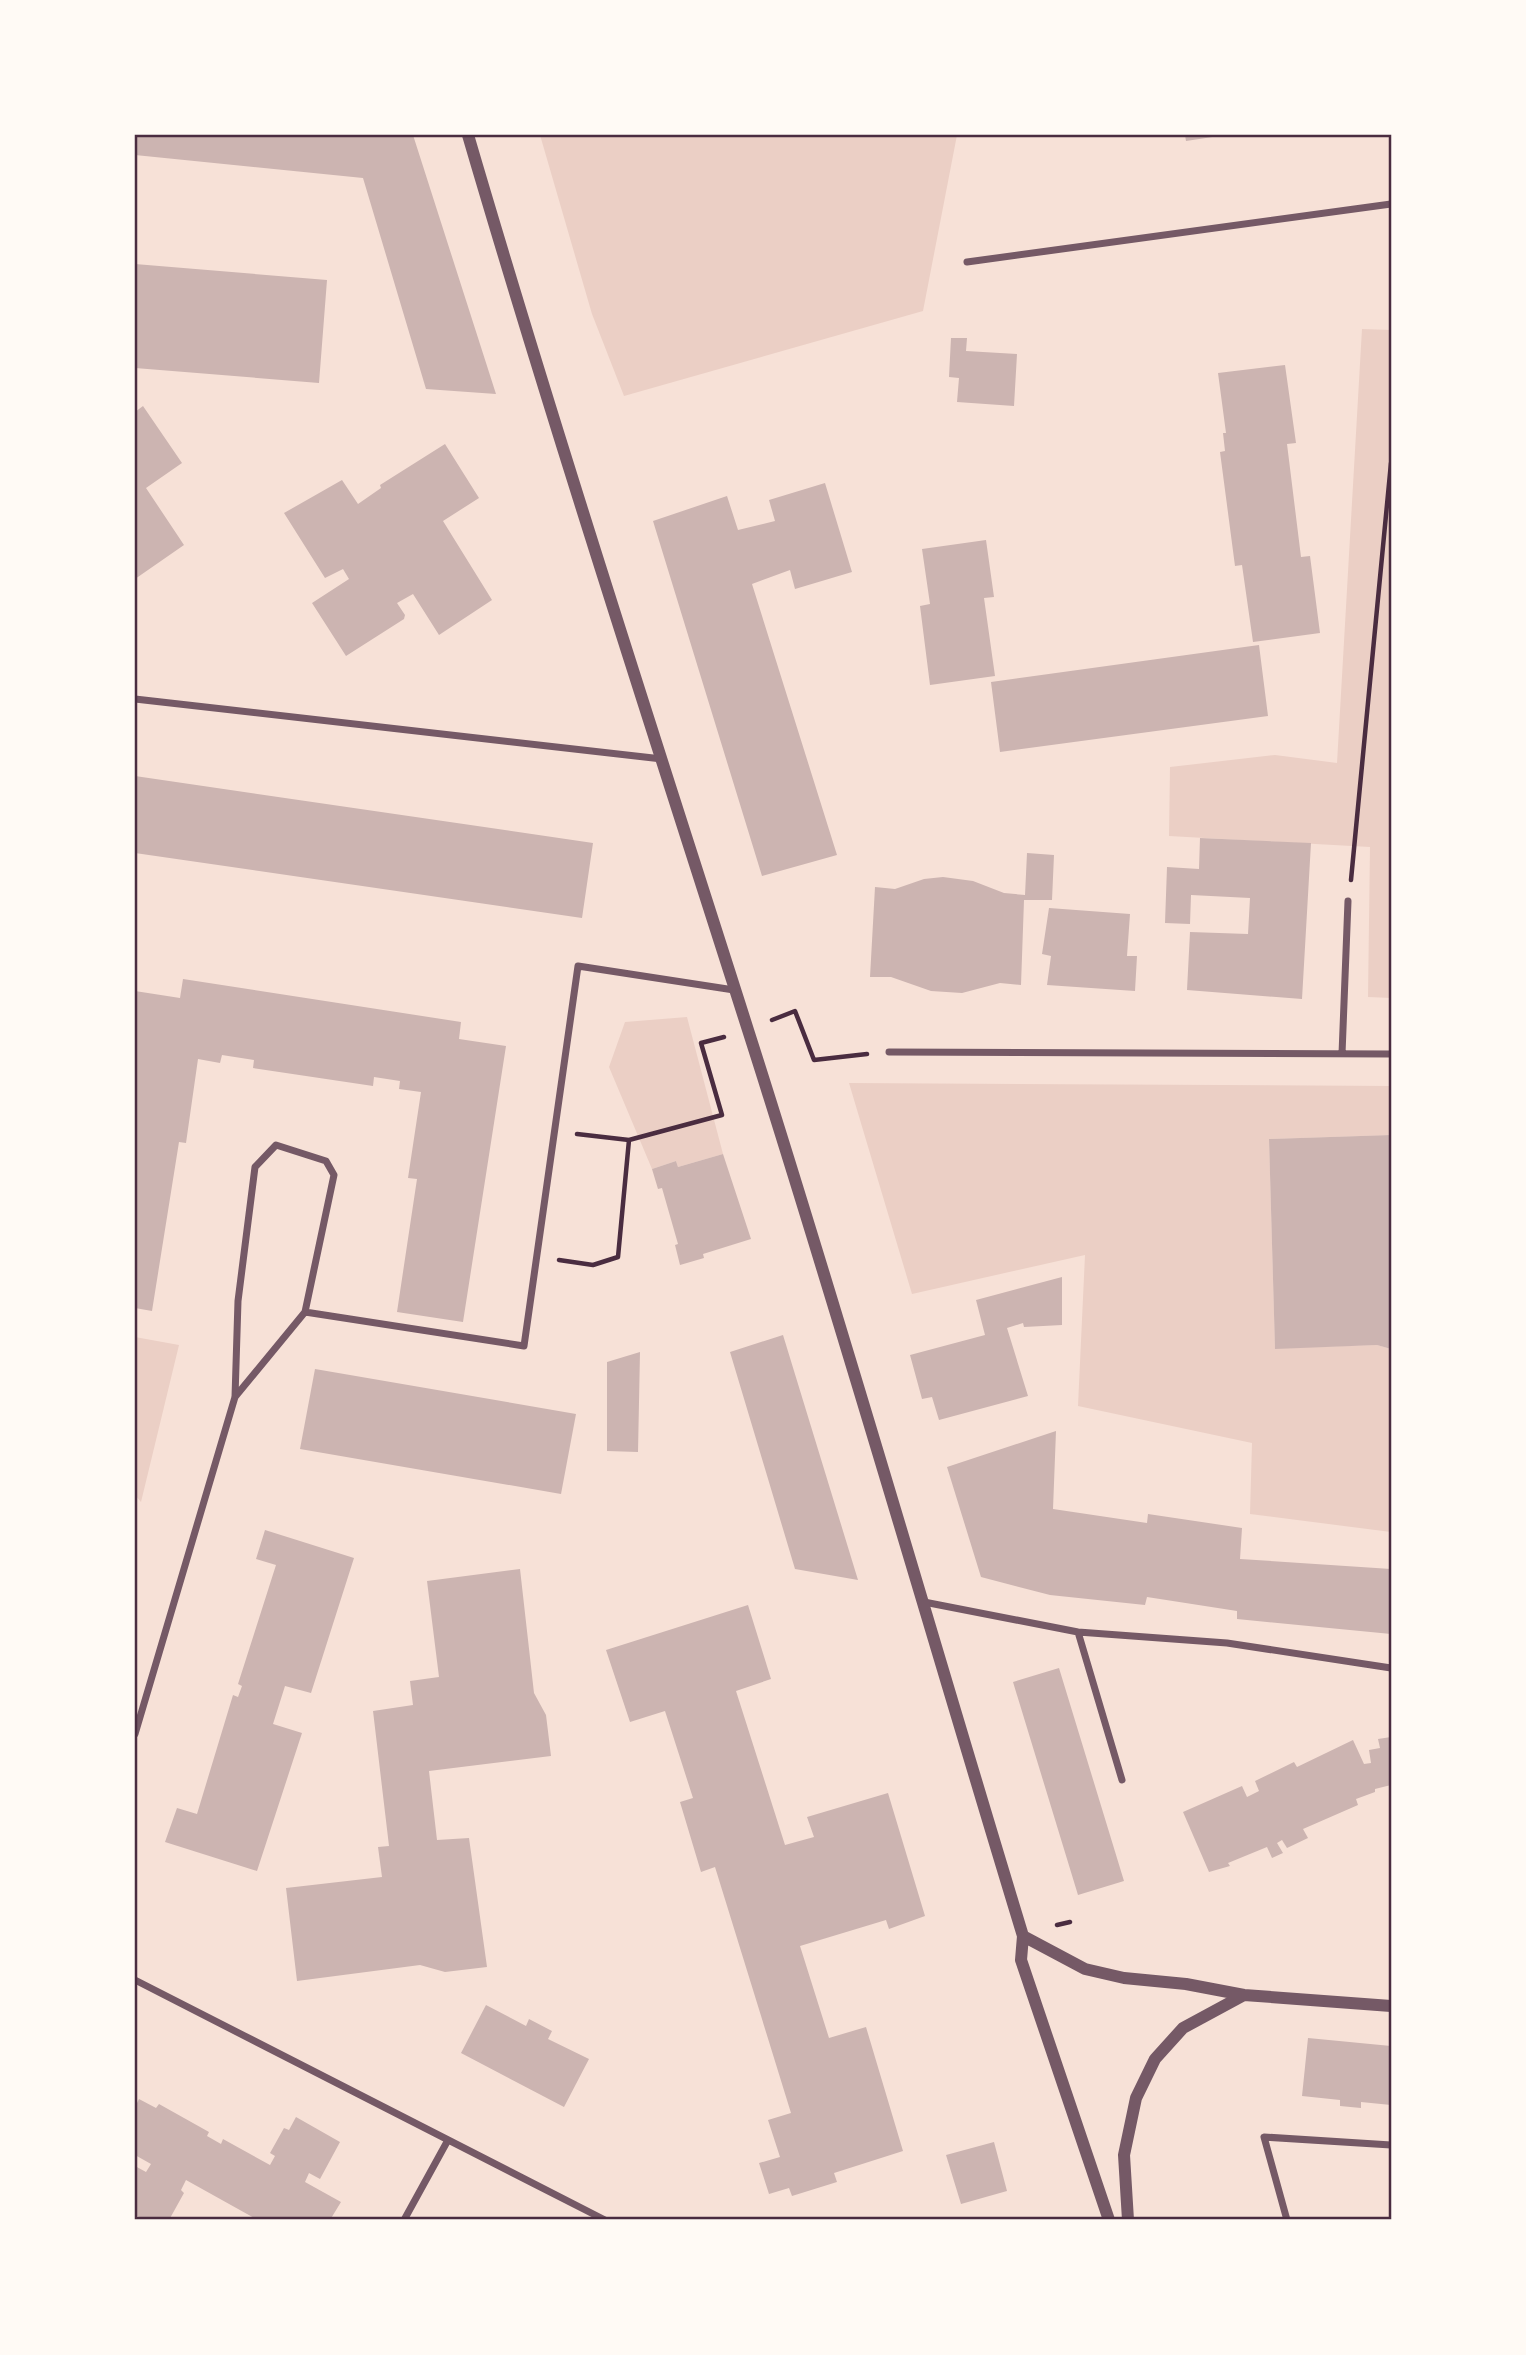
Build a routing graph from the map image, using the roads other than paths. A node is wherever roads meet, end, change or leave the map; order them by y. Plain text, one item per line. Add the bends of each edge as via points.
1 (468, 135) edge
2 (1391, 204) edge
3 (967, 262) dead end
4 (135, 699) edge
5 (662, 759) junction
6 (1348, 901) road end
7 (734, 990) junction
8 (889, 1052) road end
9 (1342, 1054) junction
10 (1391, 1054) edge
11 (305, 1312) junction
12 (235, 1397) junction
13 (924, 1602) junction
14 (1078, 1632) junction
15 (1391, 1668) edge
16 (135, 1734) edge
17 (1122, 1780) dead end
18 (1023, 1936) junction
19 (135, 1980) edge
20 (1244, 1995) junction
21 (1391, 2006) edge
22 (448, 2140) junction
23 (1391, 2145) edge
24 (404, 2220) edge
25 (605, 2220) edge
26 (1109, 2220) edge
27 (1128, 2220) edge
28 (1287, 2220) edge

1 - 5 street via 542,388
2 - 3 street
4 - 5 street
5 - 7 street
6 - 9 street
7 - 11 street via 579,966 524,1346
7 - 13 street
8 - 9 street
9 - 10 street
11 - 12 street
11 - 12 street via 334,1175 326,1161 276,1145 255,1167 238,1301
12 - 16 street
13 - 14 street
13 - 18 street
14 - 15 street via 1227,1643
14 - 17 street
18 - 20 street via 1085,1969
18 - 26 street via 1021,1961
19 - 22 street
20 - 21 street
20 - 27 street via 1183,2028 1150,2068 1136,2098 1124,2155
22 - 24 street
22 - 25 street
23 - 28 street via 1264,2137

